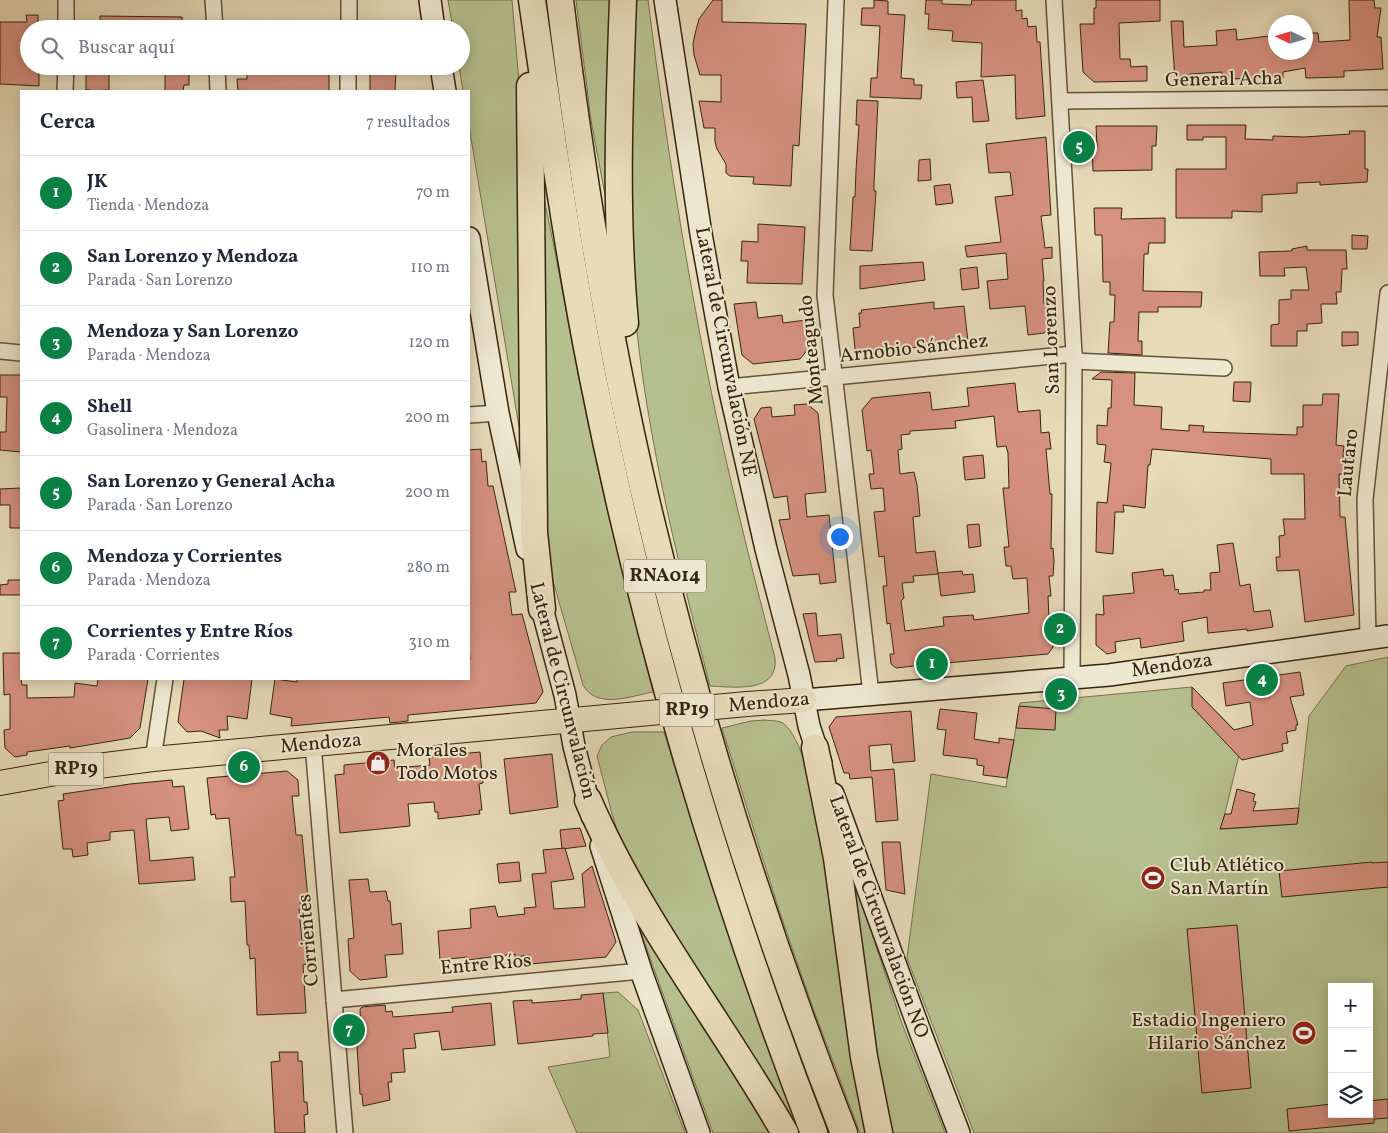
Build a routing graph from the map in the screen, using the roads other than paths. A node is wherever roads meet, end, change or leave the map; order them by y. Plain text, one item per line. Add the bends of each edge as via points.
1 (66, 0) edge
2 (213, 0) edge
3 (349, 0) edge
4 (430, 0) edge
5 (526, 0) edge
6 (532, 0) edge
7 (560, 0) edge
8 (623, 0) edge
9 (665, 0) edge
10 (836, 0) edge
11 (1054, 0) edge
12 (66, 20) edge
13 (214, 20) edge
14 (349, 20) edge
15 (433, 20) edge
16 (66, 75) edge
17 (217, 75) edge
18 (348, 75) edge
19 (442, 75) edge
20 (65, 90) edge
21 (218, 90) edge
22 (348, 90) edge
23 (445, 90) edge
24 (1388, 98) edge
25 (1060, 101) junction
26 (470, 244) edge
27 (1388, 292) edge
28 (0, 351) edge
29 (20, 353) edge
30 (1074, 358) junction
31 (1224, 368) dead end
32 (835, 377) junction
33 (729, 387) junction
34 (498, 413) junction
35 (470, 415) edge
36 (643, 485) junction
37 (542, 609) junction
38 (1378, 637) edge
39 (1072, 678) junction
40 (166, 680) edge
41 (871, 694) junction
42 (804, 700) junction
43 (570, 720) junction
44 (313, 744) junction
45 (815, 748) junction
46 (153, 759) junction
47 (0, 783) edge
48 (588, 800) junction
49 (641, 971) junction
50 (334, 1000) junction
51 (346, 1133) edge
52 (698, 1133) edge
53 (785, 1133) edge
54 (814, 1133) edge
55 (844, 1133) edge
56 (879, 1133) edge
57 (960, 1133) edge

1 - 12 street
2 - 13 street
3 - 14 street
4 - 15 street
5 - 37 highway via 531,128 534,532
6 - 54 highway, RNA014 via 576,288 627,534 668,691 727,890
7 - 36 highway, RNA014 via 590,214
8 - 36 highway via 618,142 619,244
9 - 33 street, Lateral de Circunvalación NE via 701,234
10 - 32 street, Monteagudo via 825,294
11 - 25 street, San Lorenzo
16 - 20 street
17 - 21 street
18 - 22 street
19 - 23 street
24 - 25 street, General Acha
25 - 30 street, San Lorenzo
26 - 34 street, Lateral de Circunvalación
27 - 38 street, Lautaro via 1365,499
28 - 29 street
30 - 31 street, Arnobio Sánchez
30 - 32 street, Arnobio Sánchez
30 - 39 street, San Lorenzo
32 - 33 street, Arnobio Sánchez
32 - 41 street, Monteagudo
33 - 42 street, Lateral de Circunvalación NE
34 - 35 street
34 - 37 street, Lateral de Circunvalación
36 - 55 highway, RNA014 via 732,816 785,976
37 - 43 street, Lateral de Circunvalación
38 - 39 street, Mendoza
39 - 41 street, Mendoza
40 - 46 street
41 - 42 street, Mendoza
42 - 43 main road, Mendoza / RP19, bridge
42 - 45 street, Lateral de Circunvalación NO
43 - 44 main road, Mendoza / RP19
43 - 48 street, Lateral de Circunvalación
44 - 46 main road, Mendoza / RP19
44 - 50 street, Corrientes
45 - 56 highway via 837,858 864,1057
45 - 57 street, Lateral de Circunvalación NO via 920,1034
46 - 47 main road, Mendoza / RP19
48 - 49 street, Lateral de Circunvalación
48 - 53 highway via 610,849 646,911
49 - 50 street, Entre Ríos
49 - 52 street, Lateral de Circunvalación
50 - 51 street, Corrientes

